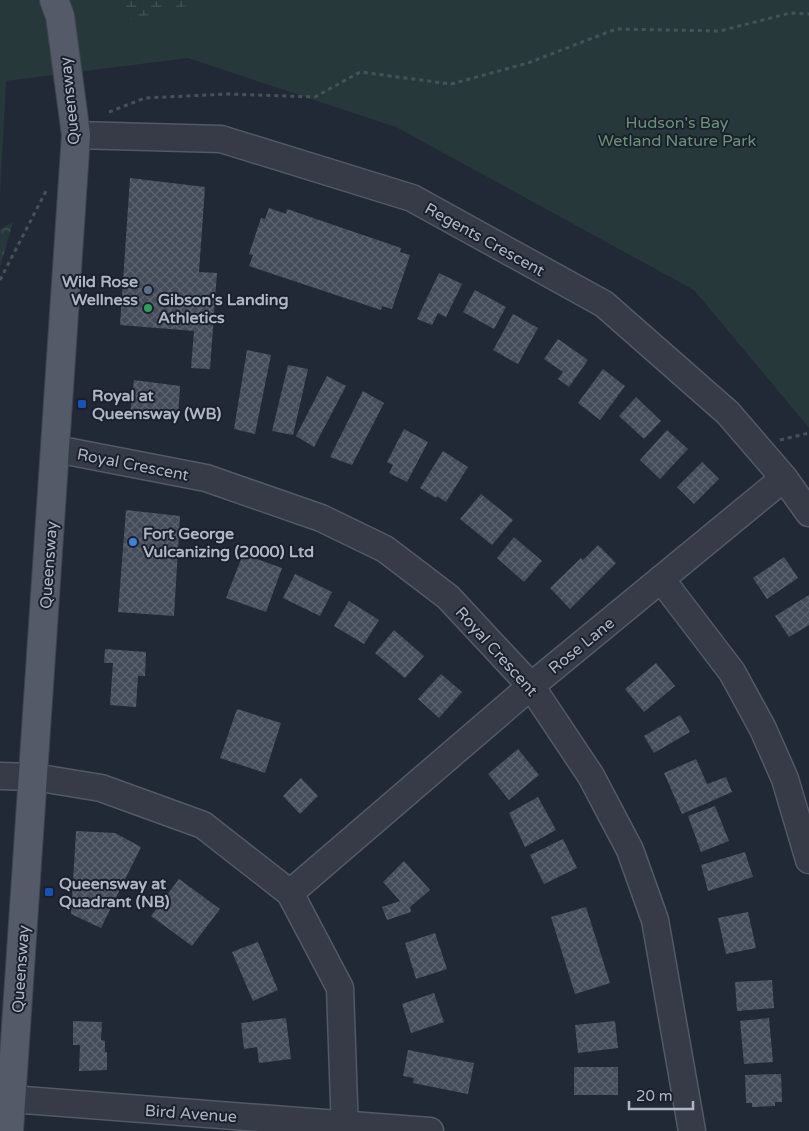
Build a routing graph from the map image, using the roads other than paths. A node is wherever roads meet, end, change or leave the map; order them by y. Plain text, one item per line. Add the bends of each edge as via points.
1 (54, 0) edge
2 (76, 135) junction
3 (56, 449) junction
4 (784, 478) junction
5 (809, 513) edge
6 (661, 579) junction
7 (531, 686) junction
8 (0, 776) edge
9 (34, 777) junction
10 (809, 860) edge
11 (290, 893) junction
12 (12, 1099) junction
13 (346, 1128) edge
14 (10, 1131) edge
15 (430, 1131) edge
16 (692, 1131) edge

1 - 2 main road, Queensway via 60,16
2 - 3 main road, Queensway
2 - 4 street, Regents Crescent via 221,139 412,198 604,304 728,412
3 - 7 street, Royal Crescent via 206,478 320,518 385,549 448,597
3 - 9 main road, Queensway
4 - 5 street, Regents Crescent
4 - 6 street, Rose Lane
6 - 7 street, Rose Lane
6 - 10 street via 732,672 763,729 785,779
7 - 11 street, Rose Lane
7 - 16 street, Royal Crescent via 591,776 630,850 655,920
8 - 9 street
9 - 11 street via 102,788 203,825
9 - 12 main road, Queensway
11 - 13 street via 340,988
12 - 13 street, Bird Avenue
12 - 14 main road, Queensway
13 - 15 street, Bird Avenue

